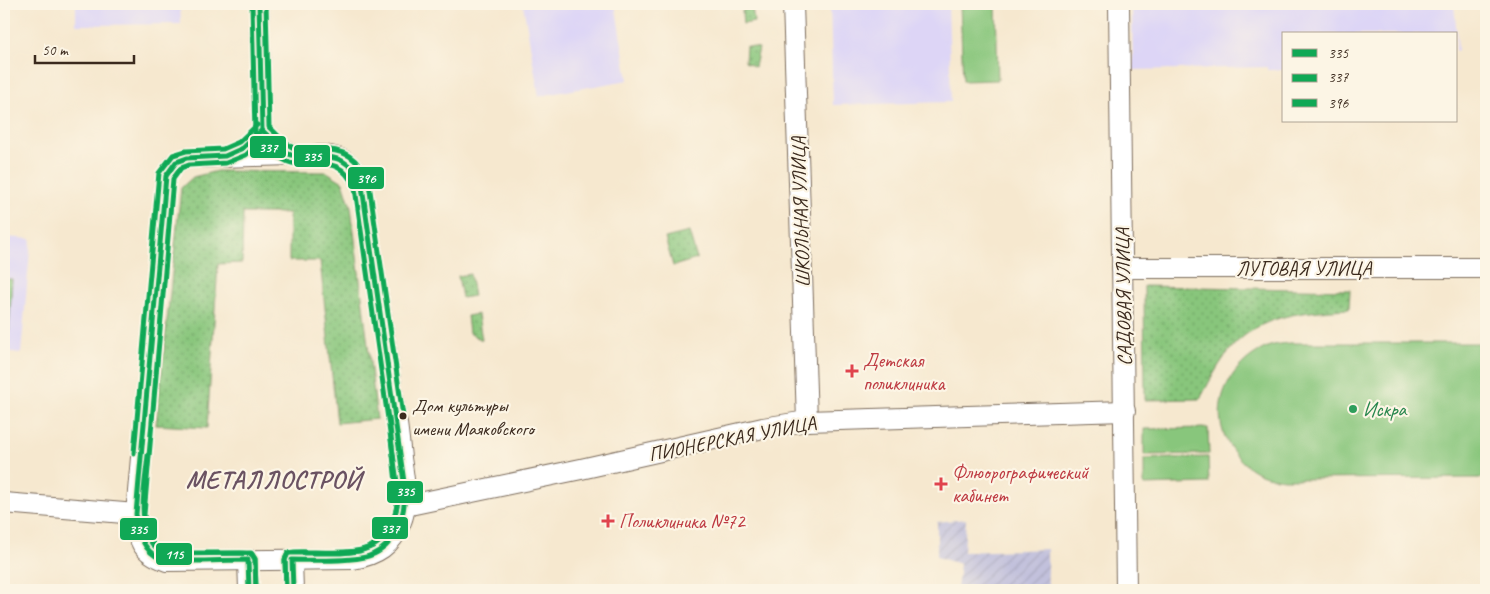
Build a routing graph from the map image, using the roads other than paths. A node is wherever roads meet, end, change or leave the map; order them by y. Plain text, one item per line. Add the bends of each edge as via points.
1 (259, 4) edge
2 (793, 4) edge
3 (1119, 4) edge
4 (262, 130) junction
5 (292, 155) junction
6 (225, 156) junction
7 (1122, 268) junction
8 (1486, 268) edge
9 (1125, 411) junction
10 (807, 421) junction
11 (4, 503) edge
12 (405, 506) junction
13 (136, 514) junction
14 (248, 560) junction
15 (292, 560) junction
16 (249, 590) edge
17 (293, 590) edge
18 (1126, 590) edge

1 - 4 street
2 - 10 street, ШКОЛЬНАЯ УЛИЦА
3 - 7 street, САДОВАЯ УЛИЦА
4 - 5 street
4 - 6 street via 243,148
5 - 6 street
5 - 12 street via 342,159 351,165 362,186 397,426
6 - 13 street via 187,158 176,162 166,176
7 - 8 street, ЛУГОВАЯ УЛИЦА
7 - 9 street, САДОВАЯ УЛИЦА
9 - 10 street, ПИОНЕРСКАЯ УЛИЦА
9 - 18 street, САДОВАЯ УЛИЦА
10 - 12 street, ПИОНЕРСКАЯ УЛИЦА
11 - 13 street
12 - 15 street via 394,536 384,548 369,556
13 - 14 street via 141,542 154,556 167,561
14 - 15 street
14 - 16 street
15 - 17 street

